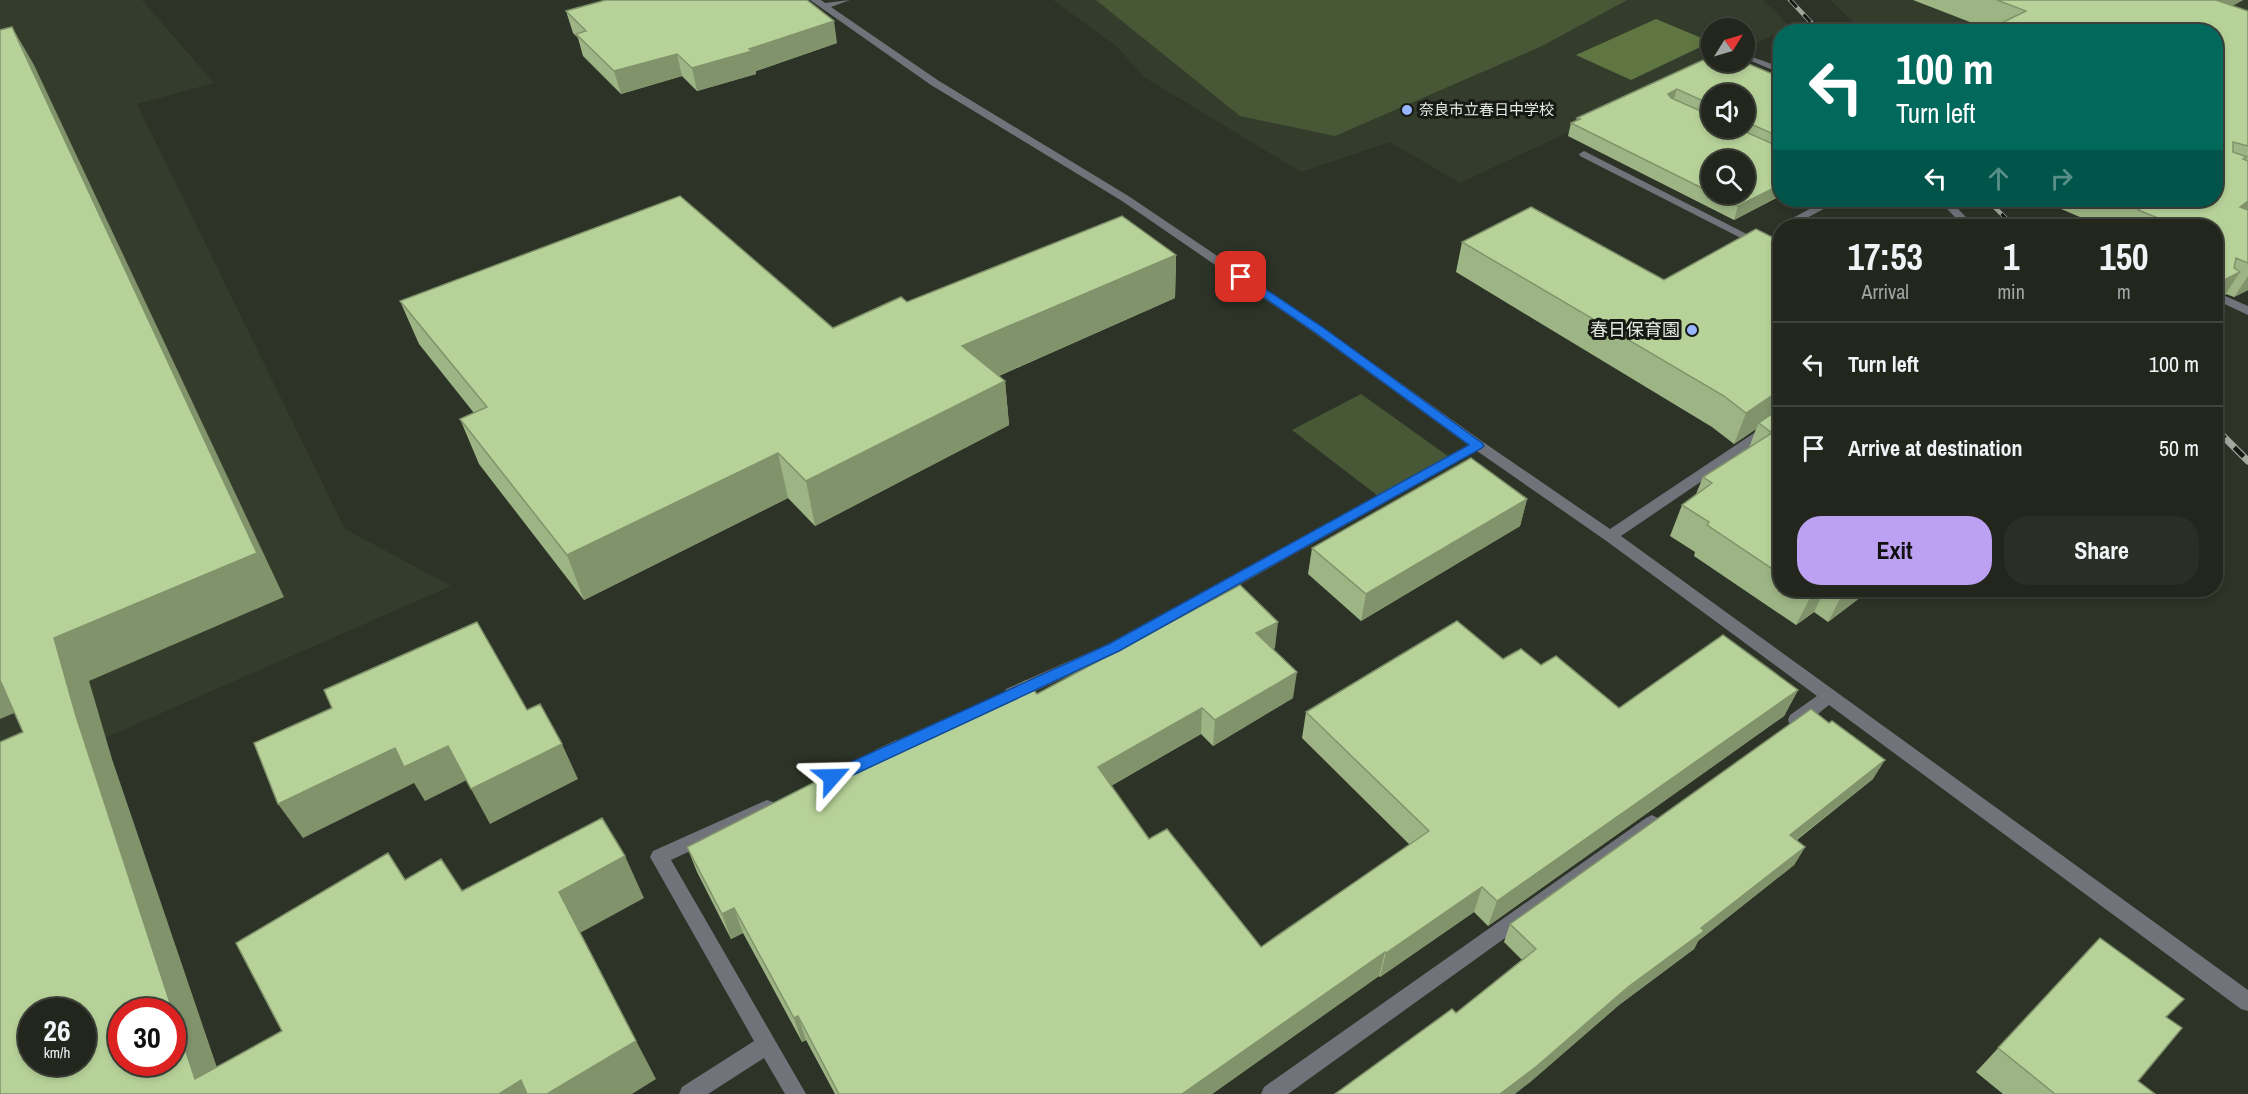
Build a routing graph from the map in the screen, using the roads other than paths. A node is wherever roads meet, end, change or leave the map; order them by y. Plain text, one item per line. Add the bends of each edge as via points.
1 (845, 0) edge
2 (819, 3) edge
3 (1755, 59) edge
4 (1773, 67) edge
5 (1584, 154) dead end
6 (1821, 207) edge
7 (1951, 207) edge
8 (1797, 219) edge
9 (1962, 219) edge
10 (1773, 232) edge
11 (1755, 242) junction
12 (1773, 251) edge
13 (2223, 299) edge
14 (2248, 311) edge
15 (1773, 427) edge
16 (1478, 446) junction
17 (1610, 536) junction
18 (1828, 697) junction
19 (1779, 732) edge
20 (865, 762) edge
21 (778, 802) edge
22 (1662, 816) edge
23 (2248, 1002) edge
24 (768, 1044) junction
25 (689, 1094) edge
26 (796, 1094) edge
27 (1271, 1094) edge

1 - 2 street
2 - 16 street via 934,83 1126,199 1317,329
3 - 4 street
5 - 11 street
6 - 8 street
7 - 9 street
10 - 11 street
11 - 12 street
13 - 14 street
15 - 17 street
16 - 17 street
16 - 20 street via 1114,648
17 - 18 street
18 - 19 street
18 - 23 street
21 - 24 street via 659,857
22 - 27 street
24 - 25 street
24 - 26 street

